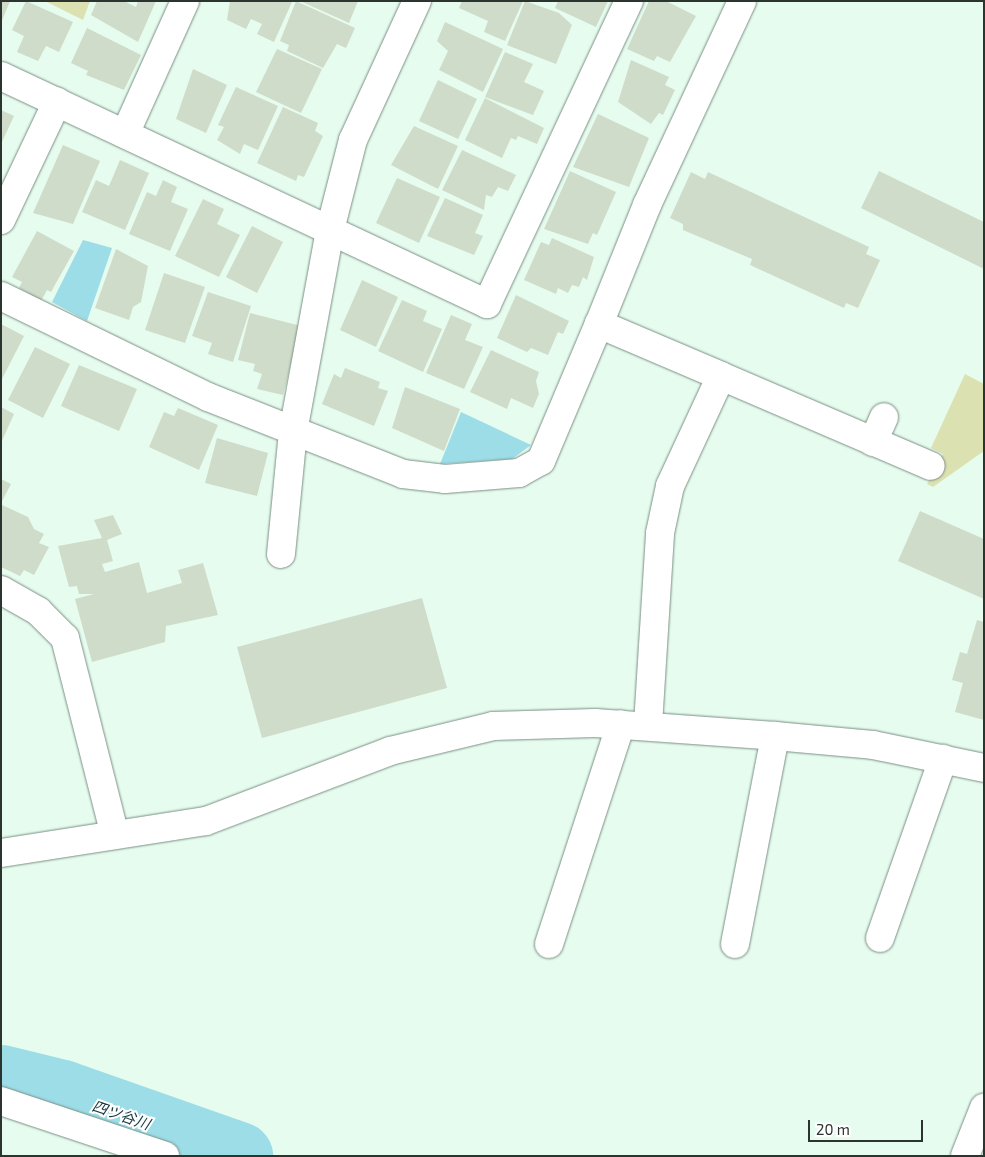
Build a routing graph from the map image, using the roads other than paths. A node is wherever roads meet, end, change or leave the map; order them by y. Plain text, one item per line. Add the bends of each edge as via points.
1 (185, 1) edge
2 (417, 1) edge
3 (629, 1) edge
4 (742, 1) edge
5 (1, 76) edge
6 (57, 102) junction
7 (124, 134) junction
8 (1, 220) edge
9 (330, 230) junction
10 (1, 296) edge
11 (599, 324) junction
12 (721, 376) junction
13 (884, 417) dead end
14 (293, 432) junction
15 (873, 442) junction
16 (931, 466) dead end
17 (281, 554) dead end
18 (1, 590) edge
19 (621, 724) junction
20 (648, 725) junction
21 (775, 736) junction
22 (943, 759) junction
23 (984, 768) edge
24 (115, 834) junction
25 (1, 853) edge
26 (880, 938) dead end
27 (549, 944) dead end
28 (735, 944) dead end
29 (1, 1101) edge
30 (984, 1108) edge
31 (165, 1156) edge
32 (965, 1156) edge

1 - 7 street
2 - 9 street via 352,140
3 - 9 street via 487,304
4 - 11 street via 647,205
5 - 6 street
6 - 7 street
6 - 8 street
7 - 9 street
9 - 14 street
10 - 14 street via 208,398
11 - 12 street
11 - 14 street via 541,461 520,473 445,479 403,474
12 - 15 street
12 - 20 street via 670,486 660,533
13 - 15 street
14 - 17 street
15 - 16 street
18 - 24 street via 38,610 65,638
19 - 20 street
19 - 24 street via 493,726 390,751 206,822
19 - 27 street
20 - 21 street
21 - 22 street via 873,745
21 - 28 street
22 - 23 street
22 - 26 street
24 - 25 street
29 - 31 street
30 - 32 street

